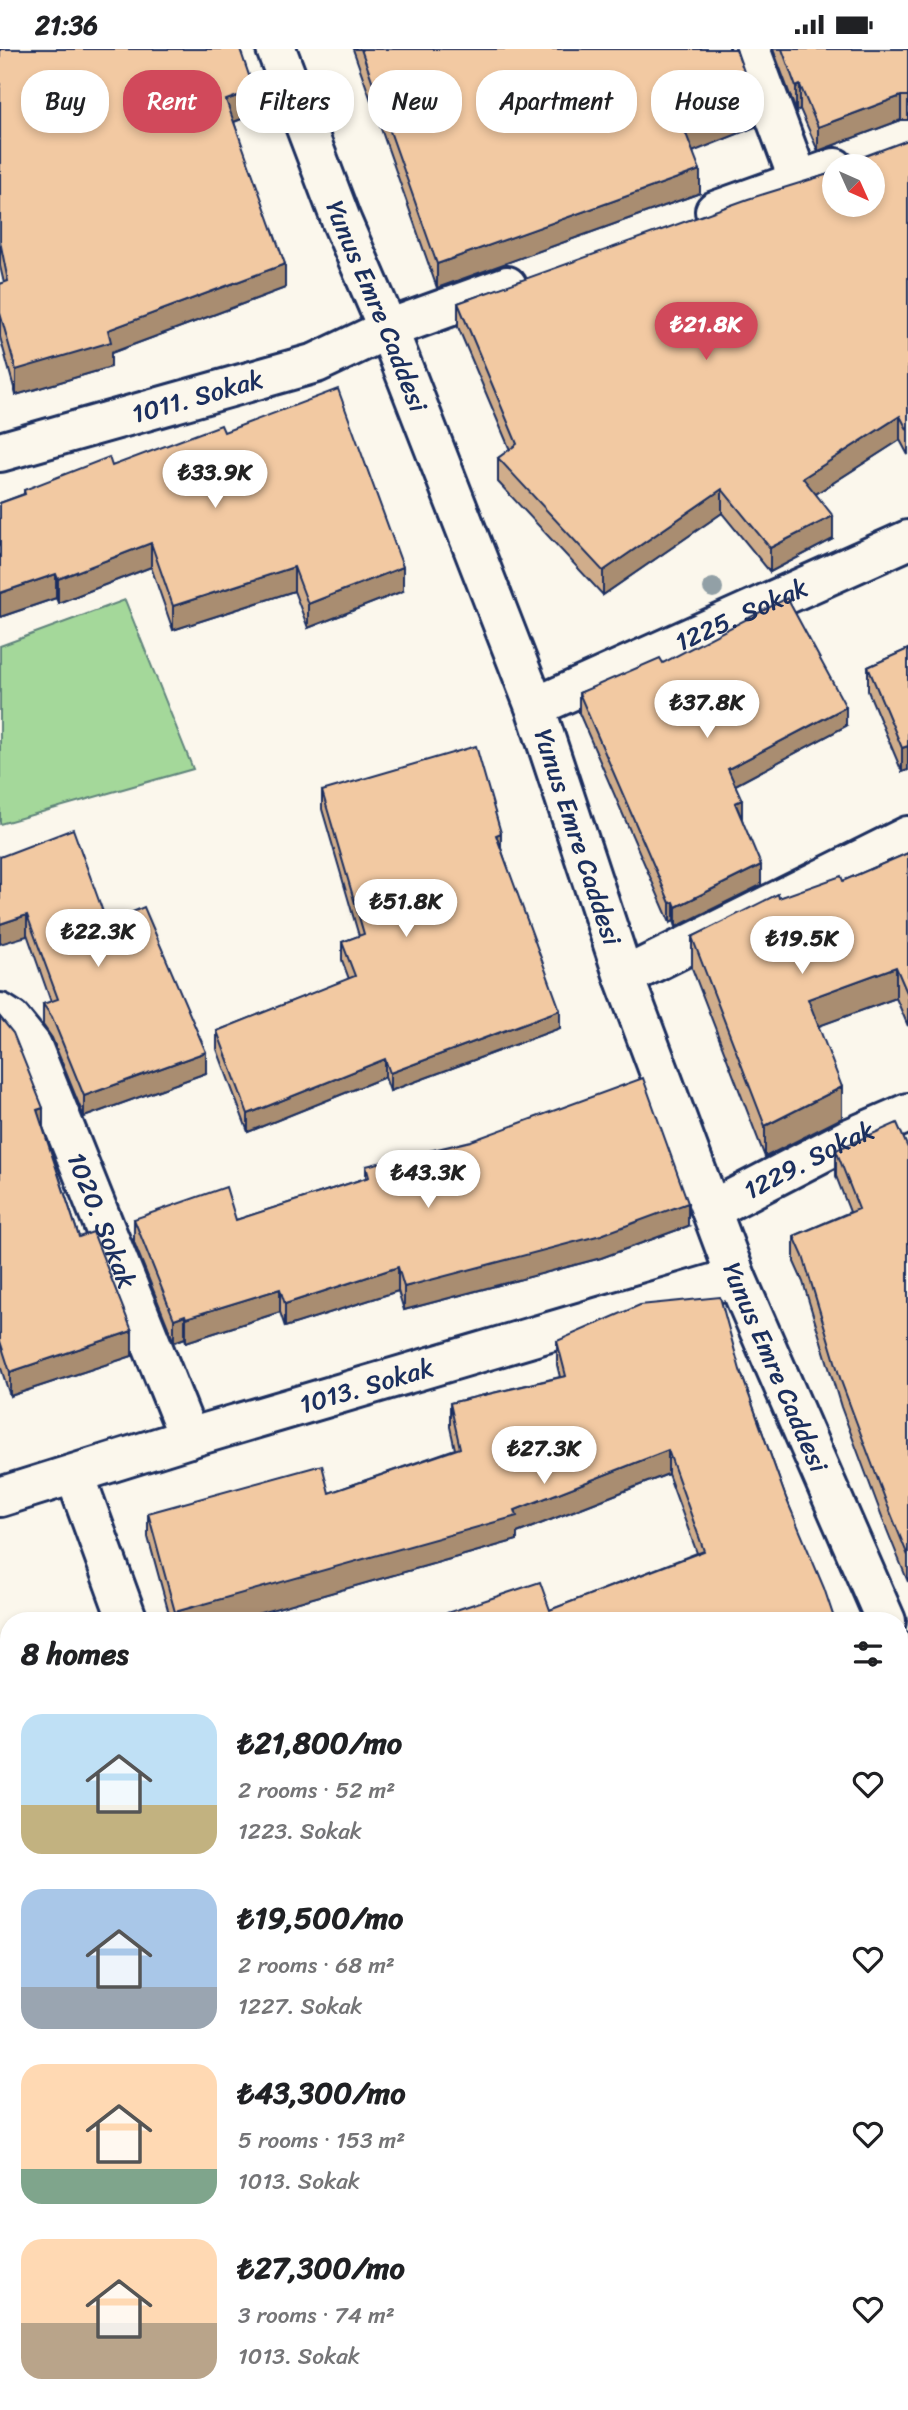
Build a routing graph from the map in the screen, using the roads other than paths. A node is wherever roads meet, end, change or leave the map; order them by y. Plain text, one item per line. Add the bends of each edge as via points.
1 (276, 49) edge
2 (750, 49) edge
3 (822, 172) edge
4 (799, 181) junction
5 (684, 223) edge
6 (542, 273) edge
7 (388, 329) junction
8 (0, 451) edge
9 (908, 540) edge
10 (535, 707) junction
11 (908, 836) edge
12 (624, 977) junction
13 (0, 1013) edge
14 (908, 1113) edge
15 (711, 1210) junction
16 (736, 1277) junction
17 (188, 1438) junction
18 (75, 1475) junction
19 (0, 1497) edge
20 (125, 1612) edge
21 (882, 1612) edge

1 - 7 street, Yunus Emre Caddesi
2 - 4 street
3 - 4 street
4 - 5 street
6 - 7 street, 1011. Sokak
7 - 8 street, 1011. Sokak via 316,363
7 - 10 street, Yunus Emre Caddesi
9 - 10 street, 1225. Sokak
10 - 12 street, Yunus Emre Caddesi
11 - 12 street
12 - 15 street, Yunus Emre Caddesi
13 - 17 street, 1020. Sokak via 32,1047
14 - 15 street, 1229. Sokak
15 - 16 street, Yunus Emre Caddesi
16 - 17 street, 1013. Sokak
16 - 21 street, Yunus Emre Caddesi
17 - 18 street, 1013. Sokak
18 - 19 street, 1013. Sokak
18 - 20 street

